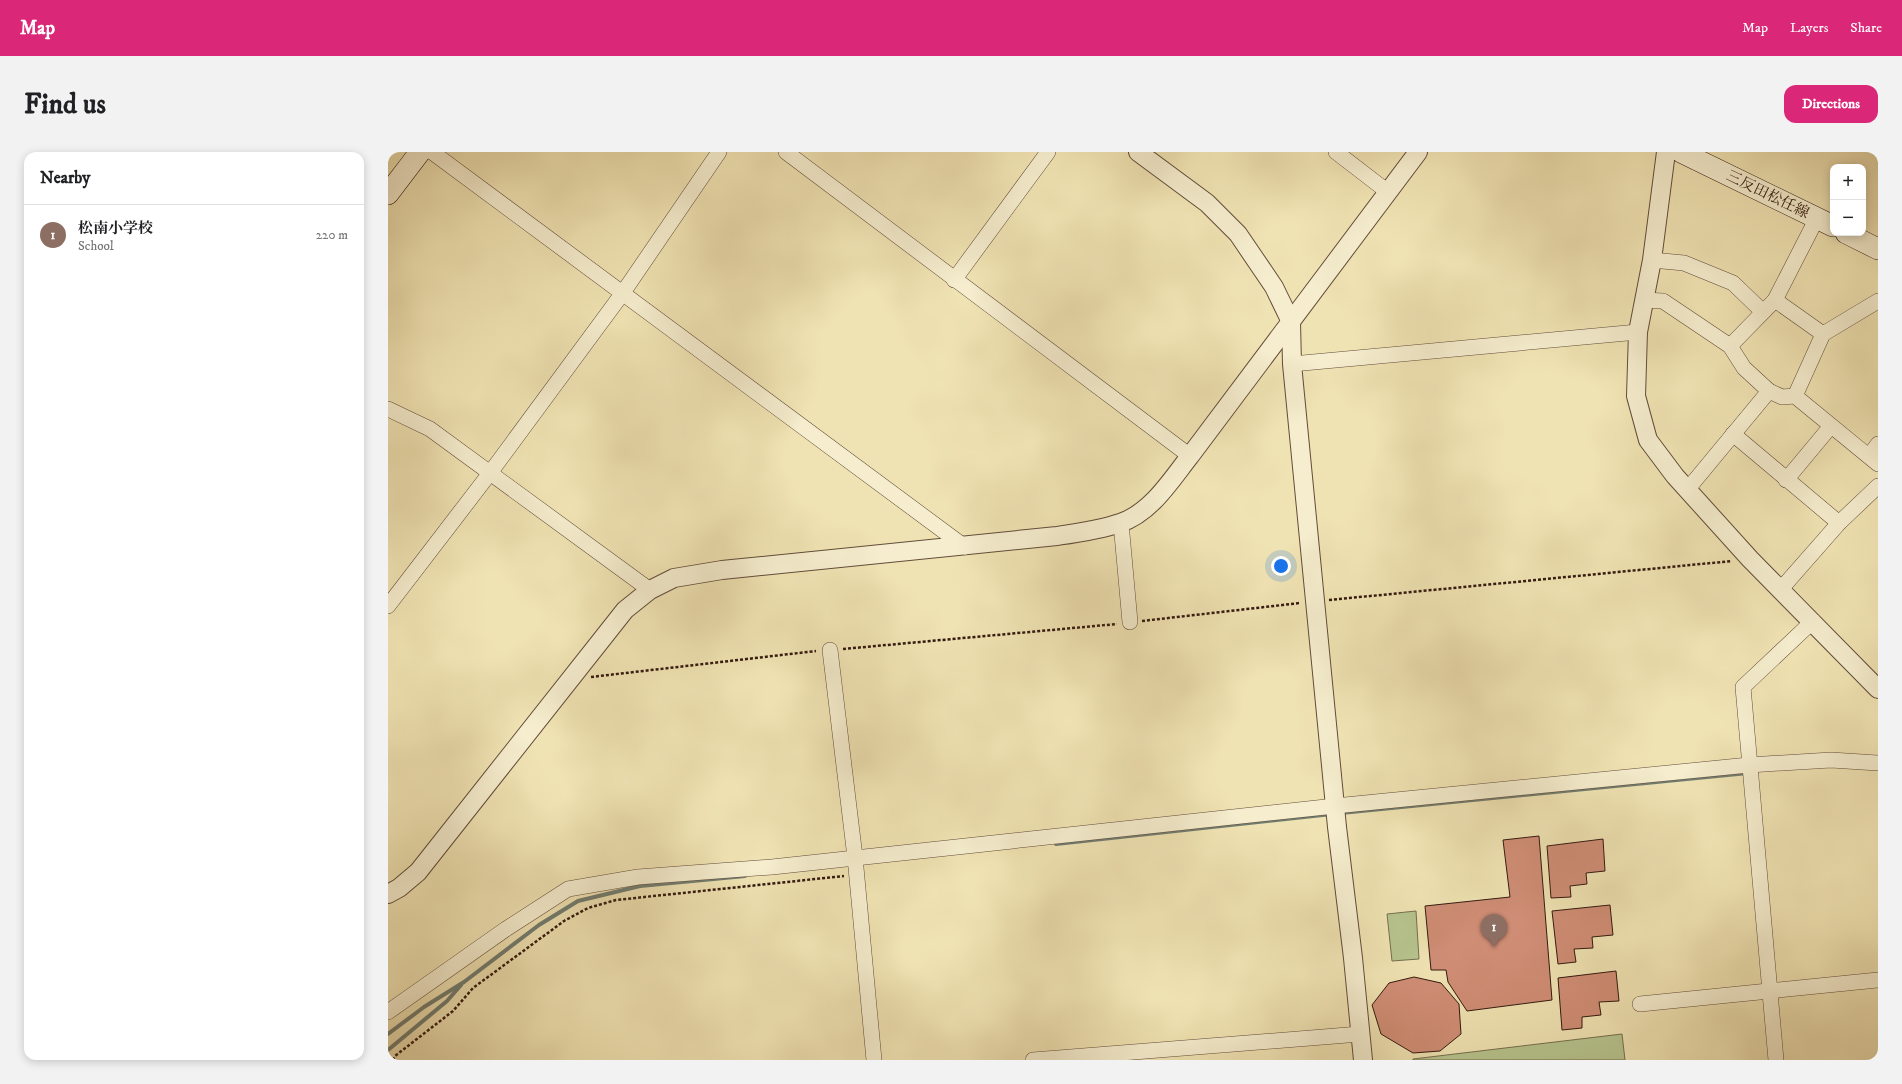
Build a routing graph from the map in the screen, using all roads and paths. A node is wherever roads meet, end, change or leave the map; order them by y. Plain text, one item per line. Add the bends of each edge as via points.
1 (420, 152) edge
2 (432, 152) edge
3 (719, 152) edge
4 (786, 152) edge
5 (1048, 152) edge
6 (1138, 152) edge
7 (1336, 152) edge
8 (1418, 152) edge
9 (1666, 152) edge
10 (1681, 152) edge
11 (1388, 192) junction
12 (388, 194) edge
13 (1825, 222) edge
14 (1852, 236) edge
15 (1878, 249) edge
16 (1652, 260) junction
17 (954, 280) junction
18 (622, 294) junction
19 (1644, 300) junction
20 (1775, 300) junction
21 (1878, 301) edge
22 (1763, 312) junction
23 (1291, 322) junction
24 (1638, 332) junction
25 (1824, 334) junction
26 (1730, 346) junction
27 (1292, 364) junction
28 (1769, 391) junction
29 (1795, 396) junction
30 (388, 409) edge
31 (1831, 426) junction
32 (1733, 434) junction
33 (1878, 444) edge
34 (1190, 456) junction
35 (1873, 460) edge
36 (490, 473) junction
37 (1786, 480) junction
38 (1878, 486) edge
39 (1687, 490) junction
40 (1121, 523) junction
41 (1839, 523) junction
42 (965, 546) junction
43 (1750, 559) junction
44 (1781, 589) junction
45 (650, 590) junction
46 (1315, 602) junction
47 (388, 606) edge
48 (1813, 621) junction
49 (1130, 622) junction
50 (830, 650) junction
51 (571, 679) junction
52 (1878, 689) edge
53 (1878, 763) edge
54 (1750, 773) junction
55 (1335, 806) junction
56 (856, 864) junction
57 (388, 894) edge
58 (1878, 980) edge
59 (1769, 990) junction
60 (1640, 1004) dead end
61 (388, 1012) edge
62 (1360, 1034) junction
63 (393, 1060) edge
64 (874, 1060) edge
65 (1033, 1060) edge
66 (1363, 1060) edge
67 (1776, 1060) edge

1 - 12 main road
2 - 18 street
3 - 18 street
4 - 17 street
5 - 17 street
6 - 23 street via 1207,203 1238,234 1274,287
7 - 11 street
8 - 11 street
9 - 16 street
10 - 13 main road, 三反田松任線
11 - 23 street
13 - 20 street
14 - 15 main road
16 - 19 street
16 - 22 street via 1684,263 1733,283
17 - 34 street
18 - 36 street
18 - 42 street
19 - 24 street
19 - 26 street via 1663,301
20 - 22 street
20 - 25 street
21 - 25 street
22 - 26 street
23 - 27 street
23 - 34 street
24 - 27 street
24 - 39 street via 1636,396 1648,440
25 - 29 street
26 - 28 street via 1744,368
27 - 46 street
28 - 29 street via 1782,397
28 - 32 street
29 - 31 street
30 - 36 street via 430,429
31 - 35 street
31 - 37 street
32 - 37 street
32 - 39 street
33 - 35 street
34 - 40 street via 1162,492 1140,512
36 - 45 street
36 - 47 street
37 - 41 street
38 - 41 street
39 - 43 street
40 - 42 street via 1084,532
40 - 49 street
41 - 44 street
42 - 45 street via 722,570 674,578
43 - 44 street
43 - 46 path
44 - 48 street
45 - 51 street via 625,610
46 - 49 path
46 - 55 street
48 - 52 street
48 - 54 street via 1743,687
49 - 50 path
50 - 51 path
50 - 56 street
51 - 57 street via 418,872
53 - 54 street via 1831,760
54 - 55 street
54 - 59 street
55 - 56 street
55 - 62 street
56 - 61 street via 772,867 638,877 568,889
56 - 63 path via 616,900 588,908 564,921 474,988 453,1011
56 - 64 street
58 - 59 street
59 - 60 street
59 - 67 street
62 - 65 street
62 - 66 street

